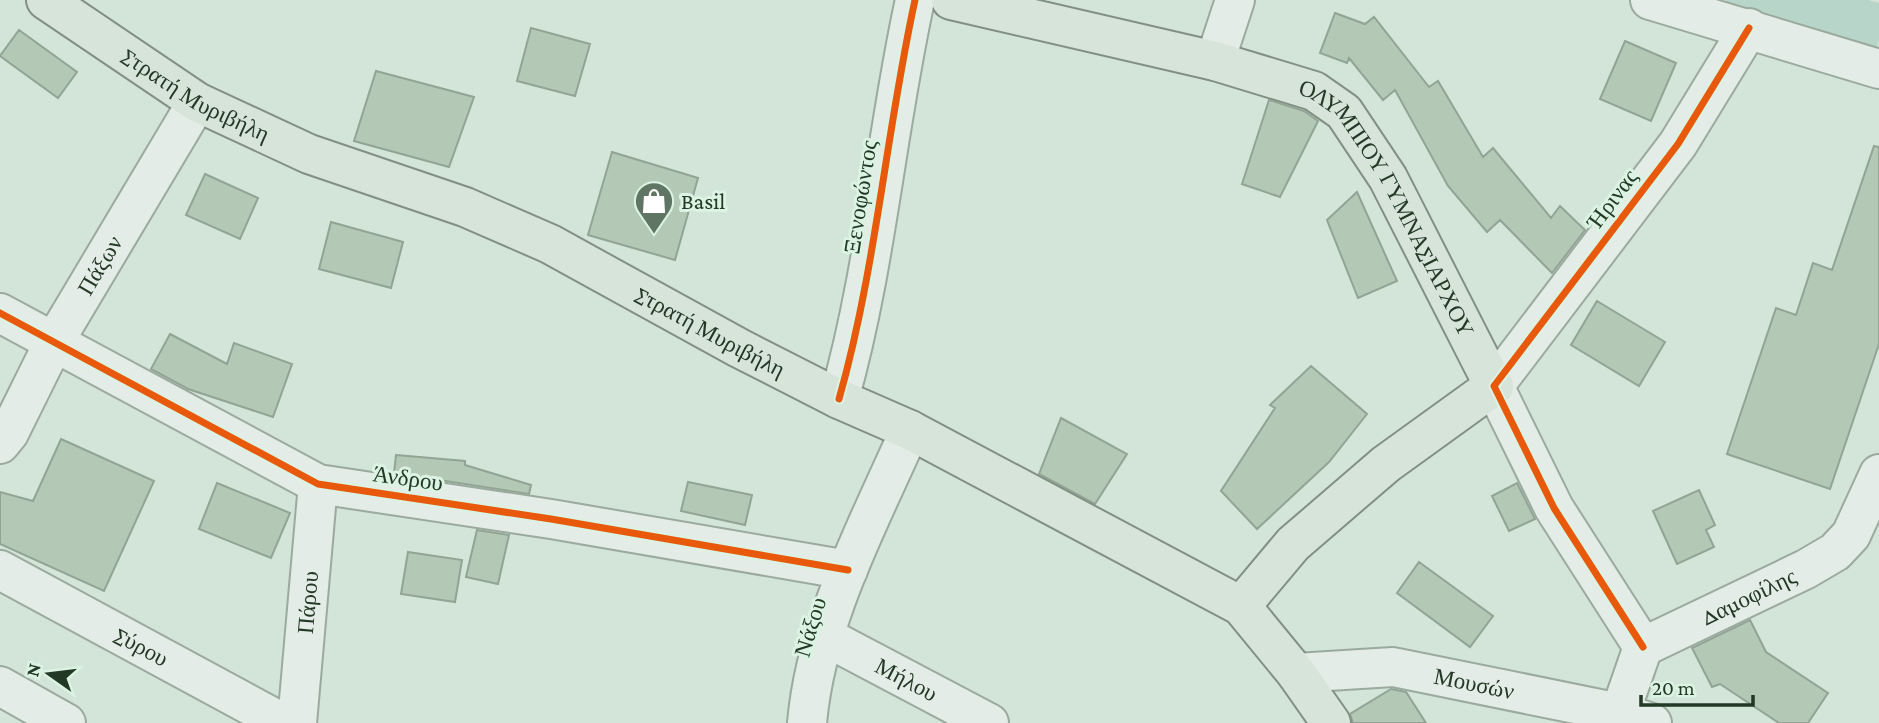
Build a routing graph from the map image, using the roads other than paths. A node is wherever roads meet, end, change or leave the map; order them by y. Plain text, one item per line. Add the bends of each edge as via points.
1 (46, 0) edge
2 (915, 0) edge
3 (1236, 0) edge
4 (1650, 0) edge
5 (968, 2) edge
6 (1749, 28) junction
7 (1215, 61) junction
8 (1879, 69) edge
9 (197, 102) junction
10 (0, 313) edge
11 (54, 342) junction
12 (1494, 386) junction
13 (839, 399) junction
14 (910, 430) junction
15 (5, 439) edge
16 (1879, 474) edge
17 (318, 484) junction
18 (0, 570) edge
19 (848, 570) junction
20 (1241, 606) junction
21 (825, 637) junction
22 (1643, 647) junction
23 (1296, 673) junction
24 (0, 686) edge
25 (1636, 718) edge
26 (66, 723) edge
27 (283, 723) edge
28 (297, 723) edge
29 (807, 723) edge
30 (989, 723) edge
31 (1331, 723) edge

1 - 9 main road, Στρατή Μυριβήλη
2 - 13 street, Ξενοφώντος via 893,109 880,208
3 - 7 street
4 - 6 street
5 - 7 main road, ΟΛΥΜΠΙΟΥ ΓΥΜΝΑΣΙΑΡΧΟΥ
6 - 8 street
6 - 12 street, Ήρινας via 1678,144
7 - 12 main road, ΟΛΥΜΠΙΟΥ ΓΥΜΝΑΣΙΑΡΧΟΥ via 1314,91 1343,112 1388,178
9 - 11 street, Πάξων
9 - 13 main road, Στρατή Μυριβήλη via 309,154 465,207 550,244
10 - 11 street, Άνδρου
11 - 15 street, Πάξων
11 - 17 street, Άνδρου
12 - 20 main road, Ήρινας via 1386,464 1304,535
12 - 22 street, ΟΛΥΜΠΙΟΥ ΓΥΜΝΑΣΙΑΡΧΟΥ via 1554,508
13 - 14 main road, Στρατή Μυριβήλη
14 - 19 street, Νάξου
14 - 20 main road, Στρατή Μυριβήλη
16 - 22 street, Δαμοφίλης via 1851,535 1835,552
17 - 19 street, Άνδρου
17 - 28 street, Πάρου
18 - 27 street, Σύρου
19 - 21 street, Νάξου
20 - 23 main road, Στρατή Μυριβήλη
21 - 29 street, Νάξου
21 - 30 street, Μήλου
22 - 25 street
23 - 25 street, Μουσών via 1394,667
23 - 31 main road, Στρατή Μυριβήλη
24 - 26 street

